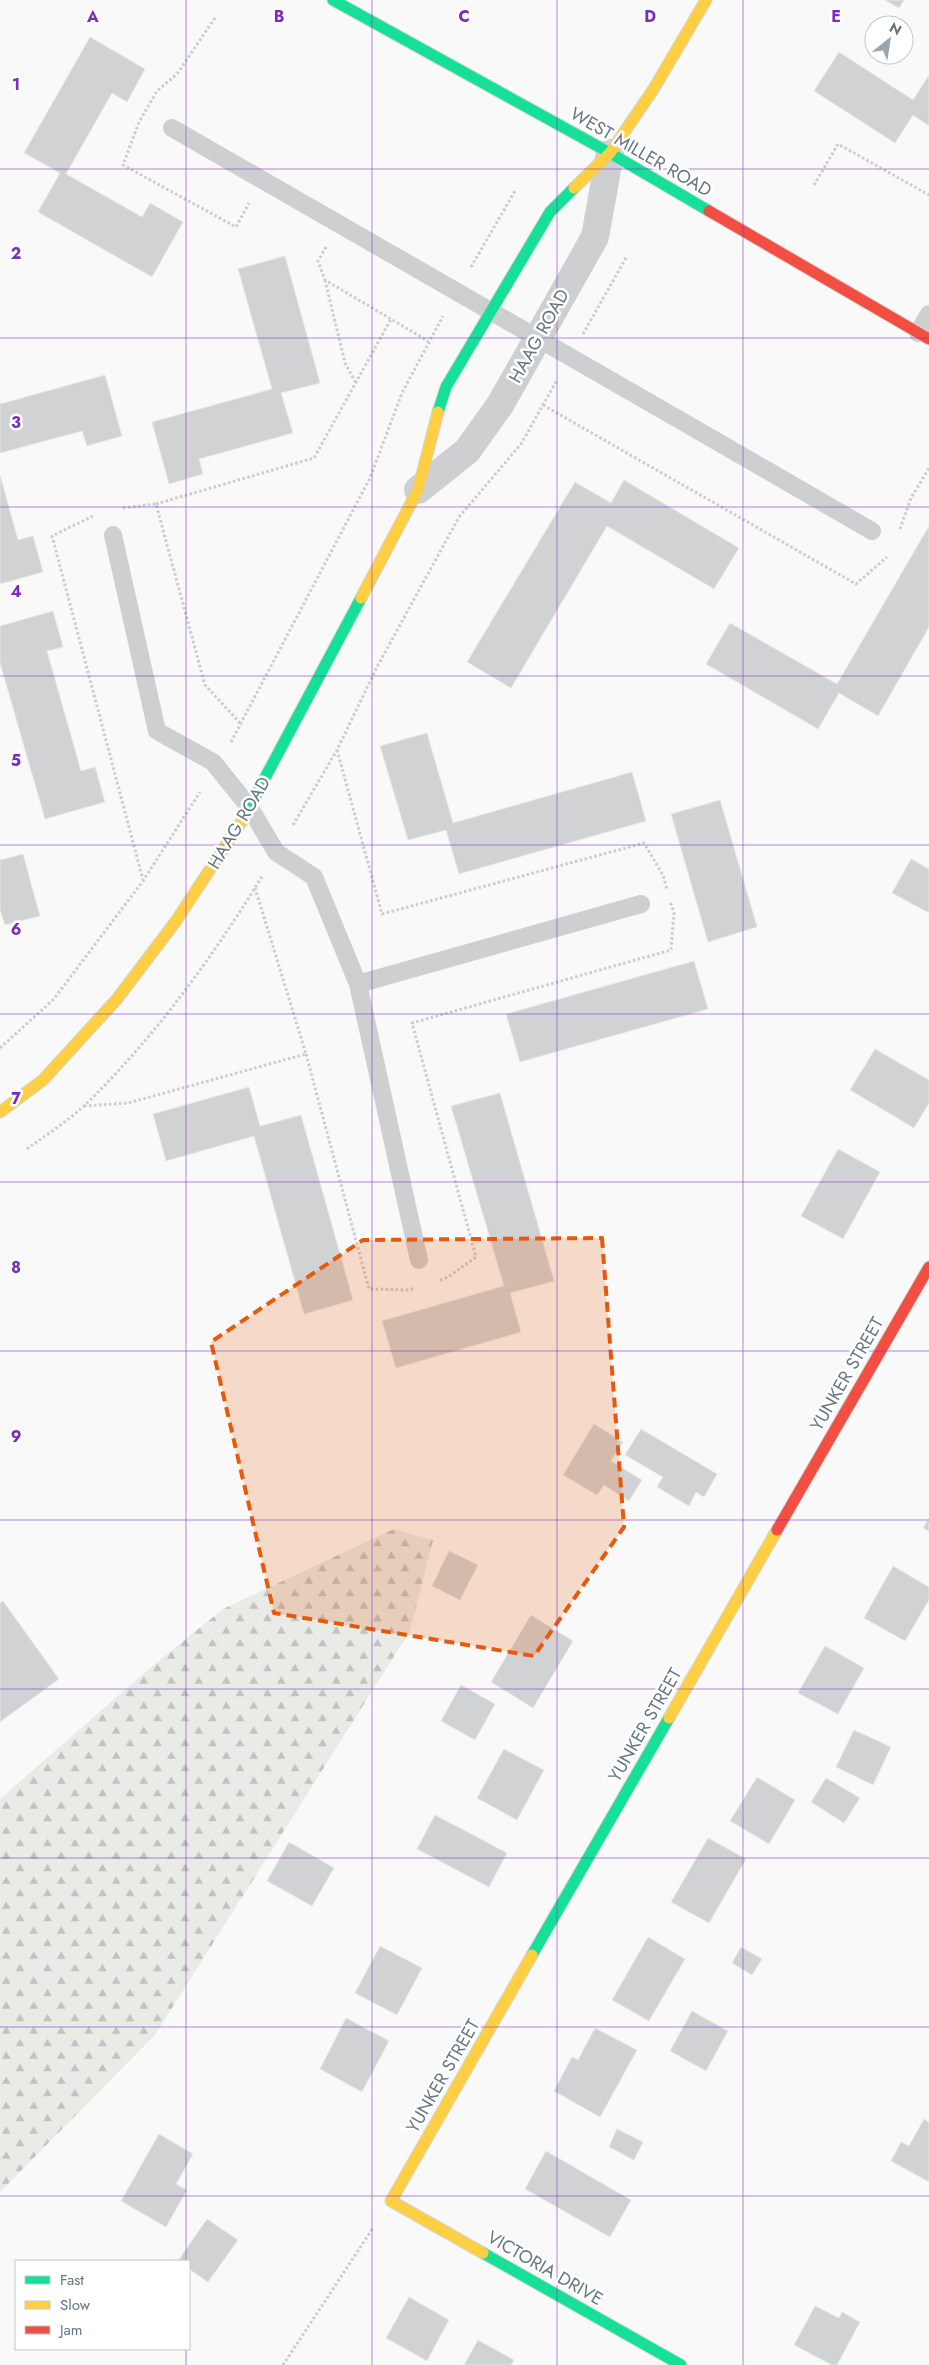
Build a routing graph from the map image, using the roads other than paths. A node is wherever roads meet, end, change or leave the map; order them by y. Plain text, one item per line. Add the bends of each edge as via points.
1 (333, 0) edge
2 (706, 0) edge
3 (172, 128) dead end
4 (610, 153) junction
5 (490, 312) junction
6 (929, 314) edge
7 (924, 336) edge
8 (538, 338) junction
9 (418, 490) junction
10 (872, 531) dead end
11 (113, 535) dead end
12 (250, 808) junction
13 (641, 904) dead end
14 (358, 984) junction
15 (0, 1112) edge
16 (418, 1260) dead end
17 (929, 1267) edge
18 (391, 2201) joint
19 (681, 2365) edge

1 - 4 street, WEST MILLER ROAD
2 - 4 street, HAAG ROAD via 653,90
3 - 5 lane
4 - 5 street, HAAG ROAD via 550,212
4 - 7 street, WEST MILLER ROAD
4 - 8 street, HAAG ROAD via 595,237
5 - 8 lane
5 - 9 street, HAAG ROAD via 446,388
6 - 7 lane
8 - 9 street, HAAG ROAD via 500,405 467,451
8 - 10 lane
9 - 12 street, HAAG ROAD
11 - 12 lane via 157,731 213,762
12 - 14 lane via 276,852 314,877
12 - 15 street, HAAG ROAD via 176,921 117,999 43,1080
13 - 14 lane
14 - 16 lane
17 - 18 street, YUNKER STREET
18 - 19 street, VICTORIA DRIVE

